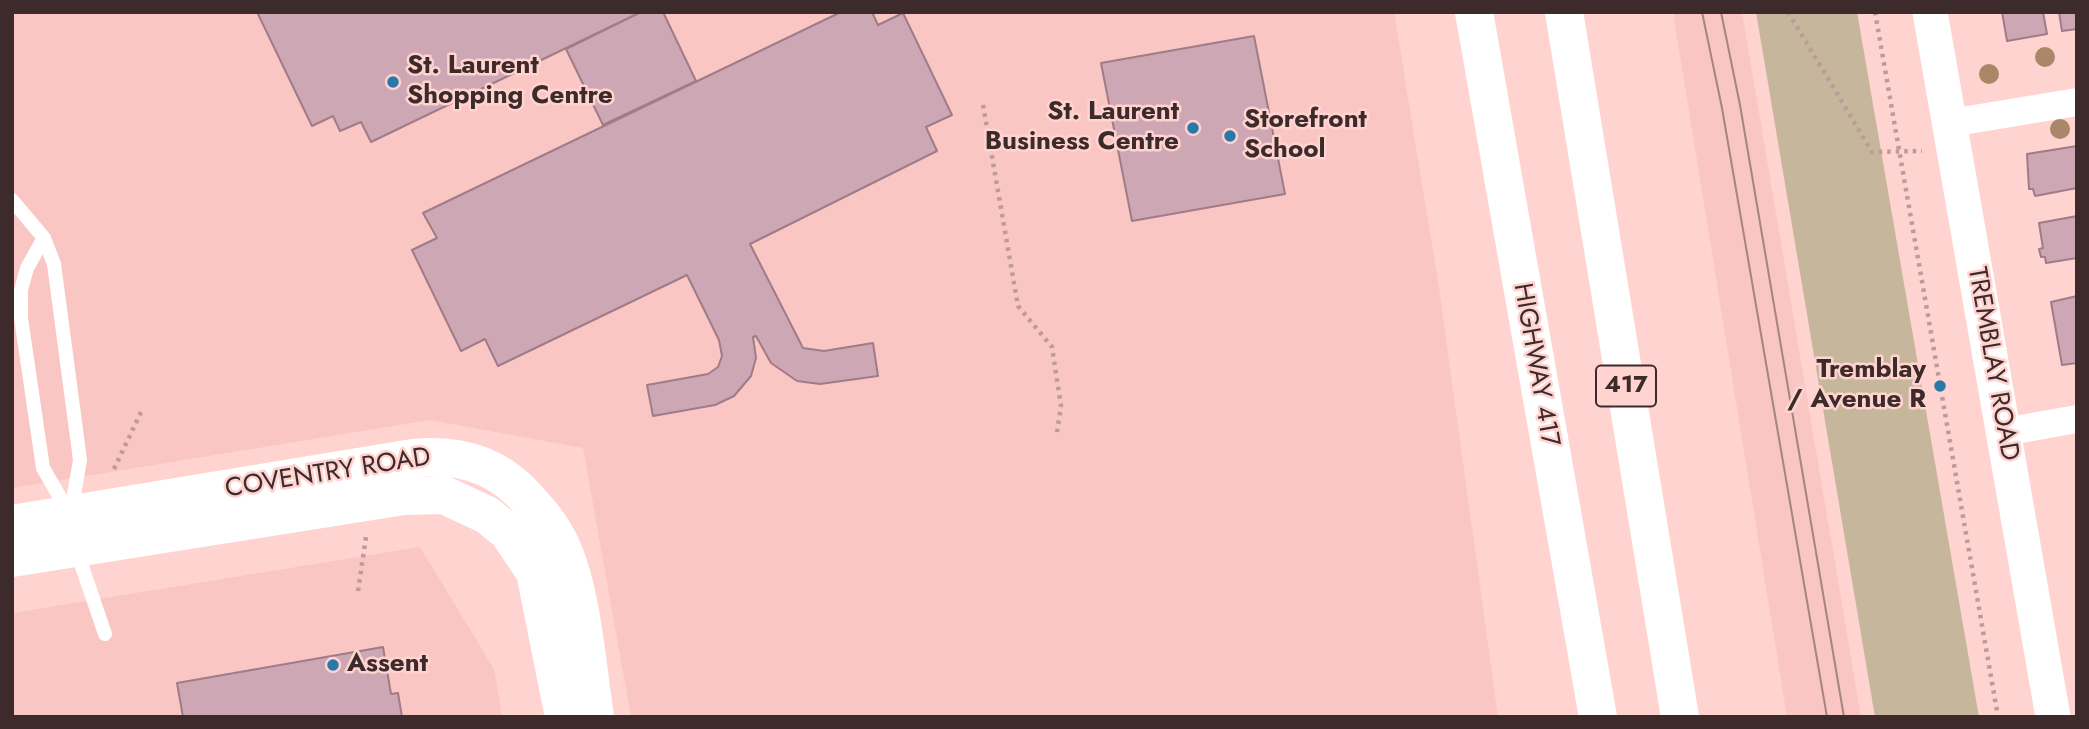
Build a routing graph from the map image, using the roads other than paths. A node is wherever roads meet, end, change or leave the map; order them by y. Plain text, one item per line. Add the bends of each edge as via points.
1 (1450, 12) edge
2 (1474, 12) edge
3 (1566, 12) edge
4 (1930, 12) edge
5 (2077, 102) edge
6 (1950, 123) junction
7 (12, 200) edge
8 (44, 238) junction
9 (1530, 342) junction
10 (2077, 419) edge
11 (2004, 432) junction
12 (12, 524) edge
13 (73, 531) junction
14 (12, 558) edge
15 (105, 634) dead end
16 (564, 717) edge
17 (595, 717) edge
18 (1598, 717) edge
19 (1681, 717) edge
20 (2053, 717) edge

1 - 9 main road
2 - 9 main road, HIGHWAY 417
3 - 19 main road, 417
4 - 6 street, TREMBLAY ROAD
5 - 6 street
6 - 11 street, TREMBLAY ROAD
7 - 8 lane
8 - 13 lane via 61,303 80,460
8 - 13 lane via 27,268 22,328 43,468
9 - 18 main road, HIGHWAY 417
10 - 11 street
11 - 20 street, TREMBLAY ROAD
12 - 13 main road, COVENTRY ROAD
13 - 14 main road, COVENTRY ROAD
13 - 15 lane
13 - 16 main road, COVENTRY ROAD via 444,495 487,514 508,532 535,572
13 - 17 main road, COVENTRY ROAD via 436,456 500,472 537,509 558,539 573,582

